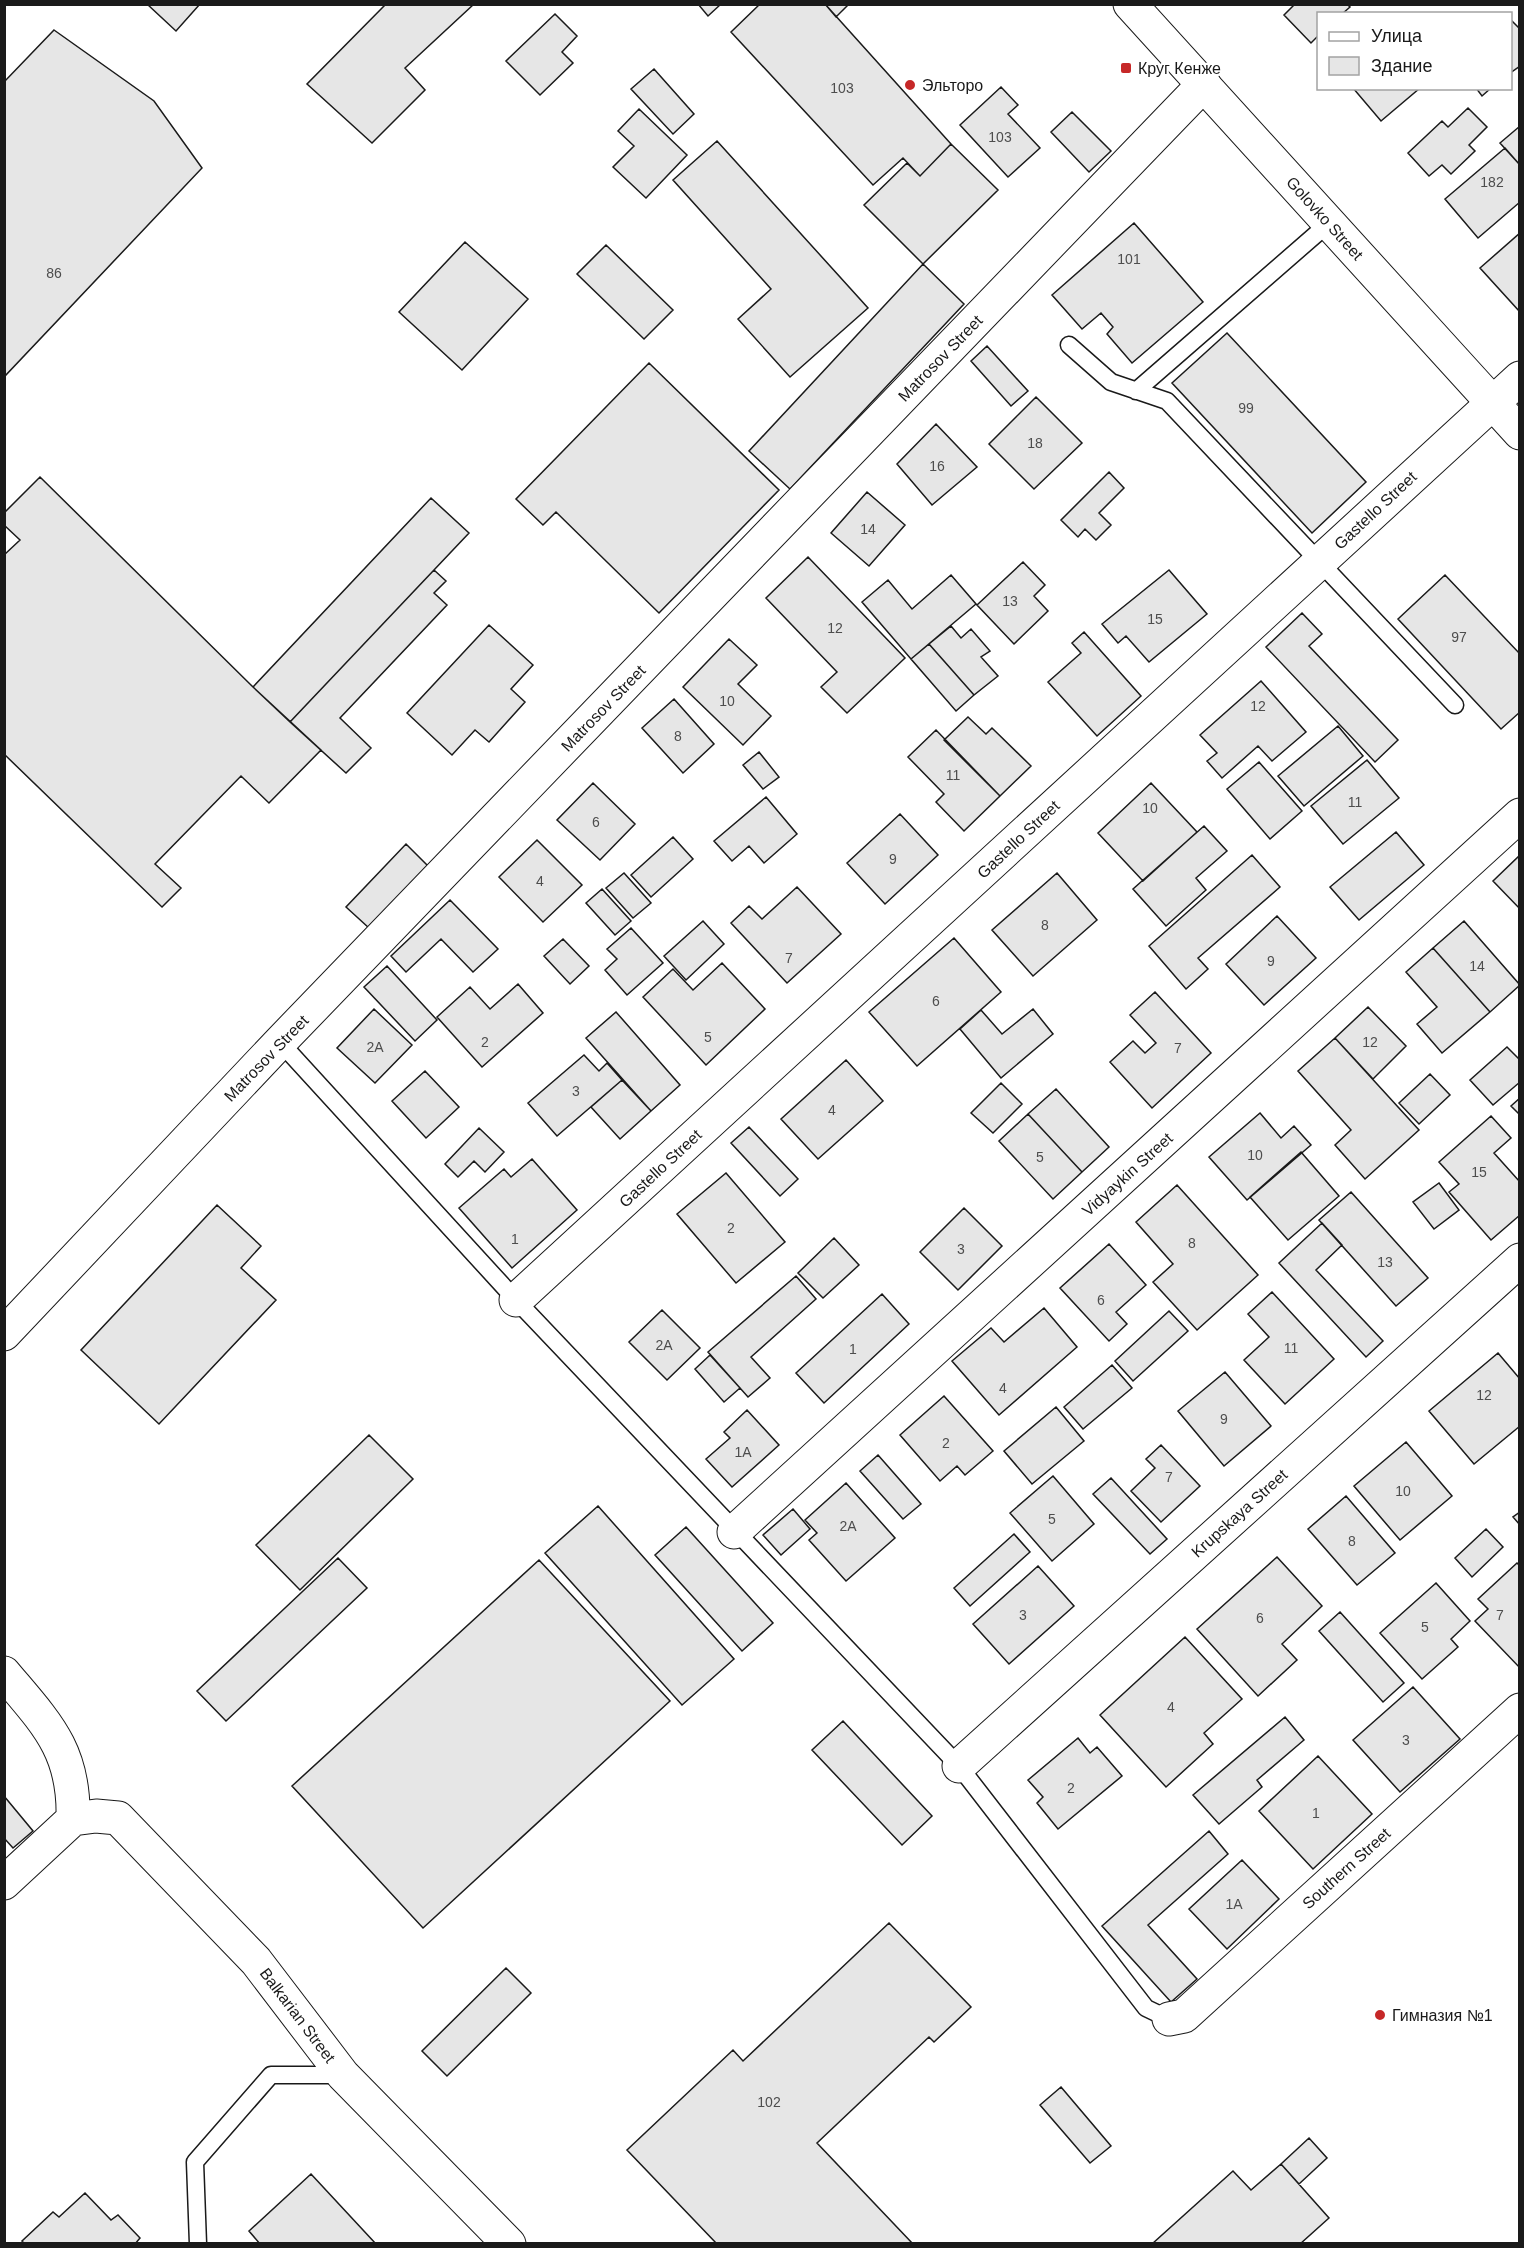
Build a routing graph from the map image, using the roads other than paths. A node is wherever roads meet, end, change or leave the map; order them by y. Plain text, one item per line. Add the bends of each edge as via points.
1 (1130, 4) edge
2 (1204, 84) junction
3 (1329, 223) junction
4 (1069, 345) dead end
5 (1520, 378) edge
6 (1136, 391) junction
7 (1491, 403) junction
8 (1520, 433) edge
9 (1319, 561) junction
10 (1455, 705) dead end
11 (1520, 815) edge
12 (280, 1042) junction
13 (1520, 1260) edge
14 (516, 1300) junction
15 (4, 1334) edge
16 (734, 1532) junction
17 (4, 1673) edge
18 (1520, 1710) edge
19 (959, 1766) junction
20 (73, 1819) junction
21 (4, 1883) edge
22 (1169, 2019) joint
23 (343, 2075) junction
24 (198, 2244) edge
25 (509, 2244) edge

1 - 2 street, Golovko Street
2 - 3 street, Golovko Street
2 - 12 street, Matrosov Street
3 - 6 lane
3 - 7 street, Golovko Street
4 - 6 lane via 1111,382
5 - 7 street, Gastello Street
6 - 9 lane via 1167,401
7 - 8 street, Golovko Street
7 - 9 street, Gastello Street
9 - 10 lane
9 - 14 street, Gastello Street
11 - 16 street, Vidyaykin Street
12 - 14 lane
12 - 15 street, Matrosov Street
13 - 19 street, Krupskaya Street
14 - 16 lane
16 - 19 lane
17 - 20 street via 61,1748 74,1796
18 - 22 street, Southern Street via 1184,2016
19 - 22 lane via 1146,2008
20 - 21 street
20 - 23 street, Balkarian Street via 118,1818 256,1961
23 - 24 lane via 271,2075 195,2162
23 - 25 street, Balkarian Street

